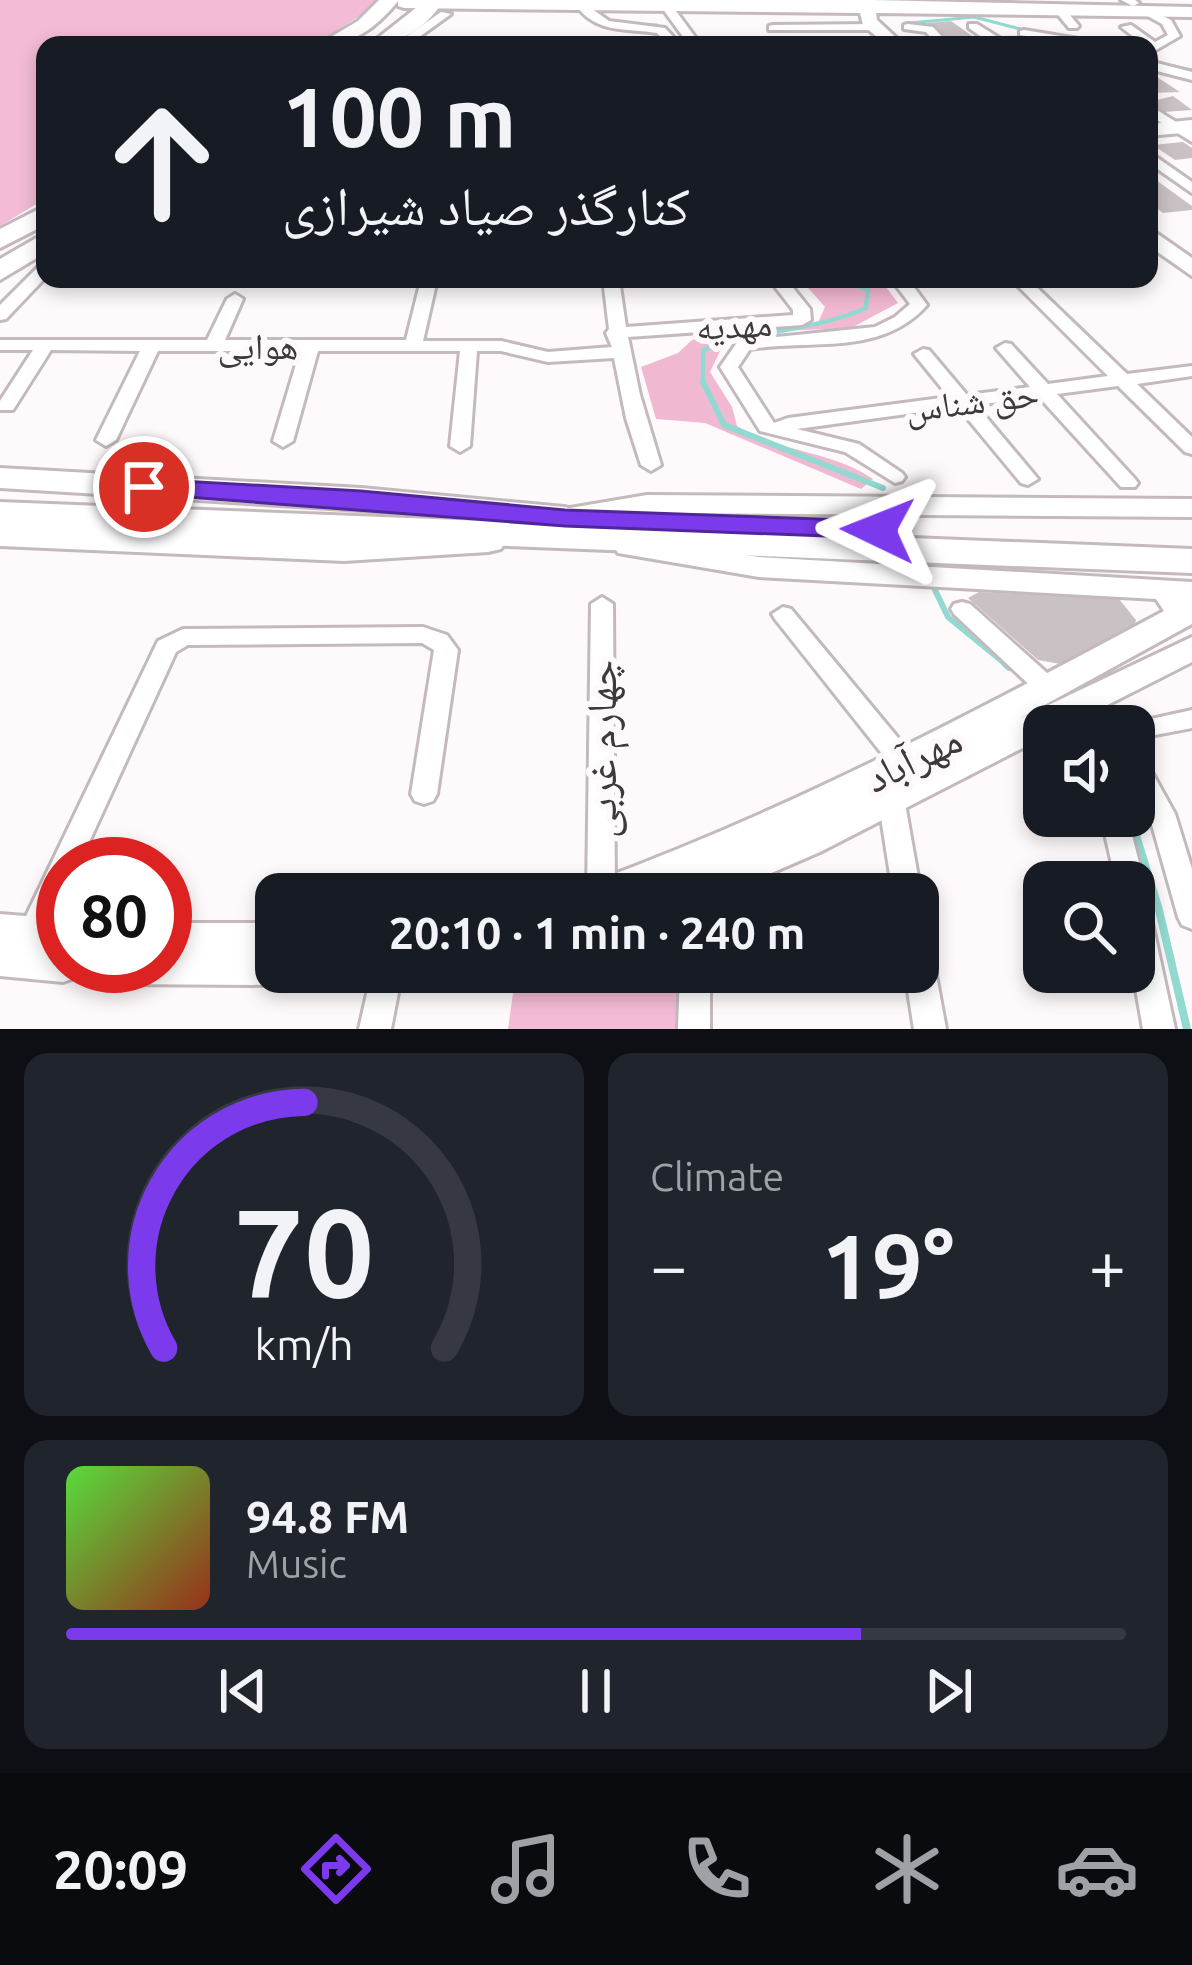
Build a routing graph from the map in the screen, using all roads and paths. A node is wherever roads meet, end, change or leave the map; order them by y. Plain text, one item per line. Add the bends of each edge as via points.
1 (737, 0) edge
2 (400, 1) edge
3 (581, 4) junction
4 (799, 4) edge
5 (443, 5) edge
6 (665, 5) junction
7 (1136, 5) edge
8 (1192, 8) edge
9 (759, 12) junction
10 (967, 12) edge
11 (866, 15) edge
12 (1167, 22) junction
13 (1127, 27) dead end
14 (773, 28) junction
15 (1192, 28) edge
16 (344, 36) edge
17 (361, 36) edge
18 (393, 36) edge
19 (410, 36) edge
20 (667, 36) edge
21 (688, 36) edge
22 (781, 36) edge
23 (909, 36) edge
24 (936, 36) edge
25 (988, 36) edge
26 (1134, 36) edge
27 (1158, 53) edge
28 (1158, 59) edge
29 (1192, 61) edge
30 (1158, 62) edge
31 (1158, 64) edge
32 (1192, 76) edge
33 (1192, 94) edge
34 (1158, 114) edge
35 (1187, 130) edge
36 (1158, 163) edge
37 (1192, 189) edge
38 (36, 238) edge
39 (0, 240) edge
40 (36, 242) edge
41 (1158, 242) edge
42 (36, 248) edge
43 (1158, 251) edge
44 (1192, 269) edge
45 (0, 272) edge
46 (1192, 279) edge
47 (427, 288) edge
48 (612, 288) edge
49 (784, 288) edge
50 (906, 288) edge
51 (1028, 288) edge
52 (235, 299) dead end
53 (0, 315) edge
54 (520, 325) dead end
55 (617, 343) junction
56 (0, 345) edge
57 (45, 346) junction
58 (151, 346) junction
59 (213, 346) junction
60 (310, 346) junction
61 (412, 346) junction
62 (469, 346) junction
63 (515, 347) junction
64 (1005, 348) dead end
65 (922, 353) dead end
66 (1192, 371) edge
67 (1125, 381) junction
68 (1044, 392) junction
69 (962, 402) junction
70 (5, 406) dead end
71 (760, 428) junction
72 (106, 440) dead end
73 (283, 441) dead end
74 (460, 446) dead end
75 (1192, 448) edge
76 (651, 465) dead end
77 (895, 478) dead end
78 (1028, 479) dead end
79 (1128, 483) dead end
80 (3, 496) edge
81 (1192, 508) edge
82 (564, 527) junction
83 (0, 536) edge
84 (1192, 541) edge
85 (1183, 580) edge
86 (602, 604) dead end
87 (962, 609) dead end
88 (783, 614) dead end
89 (1177, 649) edge
90 (1068, 705) edge
91 (1085, 705) edge
92 (1192, 719) edge
93 (1155, 726) edge
94 (1023, 731) edge
95 (897, 780) junction
96 (424, 794) dead end
97 (1155, 801) edge
98 (78, 837) edge
99 (603, 873) edge
100 (656, 873) edge
101 (722, 873) edge
102 (905, 873) edge
103 (1192, 917) edge
104 (192, 940) edge
105 (255, 940) edge
106 (192, 966) edge
107 (255, 967) edge
108 (383, 993) edge
109 (694, 993) edge
110 (924, 993) edge
111 (1152, 993) edge
112 (375, 1029) edge
113 (694, 1029) edge
114 (930, 1029) edge
115 (1159, 1029) edge

1 - 4 main road
2 - 5 main road
2 - 16 main road
2 - 17 main road via 389,20
3 - 5 main road
3 - 6 main road
3 - 20 street via 604,25
4 - 9 main road
4 - 11 main road
4 - 11 main road
5 - 18 main road
5 - 19 street
6 - 9 main road
6 - 21 street
7 - 8 main road
7 - 10 main road
7 - 10 main road via 1067,18
7 - 12 street
9 - 14 street
10 - 11 main road
10 - 11 main road
10 - 25 street
11 - 14 street
11 - 23 main road
12 - 15 street
12 - 27 street via 1174,36
13 - 26 street
14 - 22 street
23 - 24 street via 929,29
28 - 29 street
30 - 32 street
31 - 33 street
34 - 35 street
36 - 37 street
38 - 39 main road
40 - 45 main road
41 - 44 main road
42 - 53 street
43 - 46 main road
47 - 61 street
48 - 55 street
49 - 55 street, مهدیه via 802,320
50 - 71 street via 919,304 881,330 737,350 729,368
51 - 67 street
52 - 59 street
54 - 63 street
55 - 63 street, هوایی via 548,357
55 - 76 street
56 - 57 street, هوایی
57 - 58 street, هوایی
57 - 70 street
58 - 59 street, هوایی
58 - 72 street
59 - 60 street, هوایی
60 - 61 street, هوایی
60 - 73 street
61 - 62 street, هوایی
62 - 63 street, هوایی
62 - 74 street
64 - 68 street
65 - 69 street
66 - 67 street, حق شناس
67 - 68 street, حق شناس
67 - 75 street
68 - 69 street, حق شناس
68 - 79 street
69 - 71 street, حق شناس
69 - 78 street
71 - 77 street via 851,448
80 - 82 highway
81 - 82 main road via 647,504
82 - 83 main road via 344,550
82 - 84 highway
82 - 85 highway
85 - 89 main road, مهرآباد
86 - 99 street, چهارم غربی
87 - 90 street
88 - 95 street
89 - 91 main road, مهرآباد
92 - 93 street
94 - 95 main road, مهرآباد
95 - 100 main road, مهرآباد
95 - 101 main road, مهرآباد
95 - 102 street
96 - 98 street via 446,650 439,640 183,637 166,647
97 - 103 street
104 - 105 main road
106 - 107 main road
108 - 112 street
109 - 113 street
110 - 114 street
111 - 115 street

